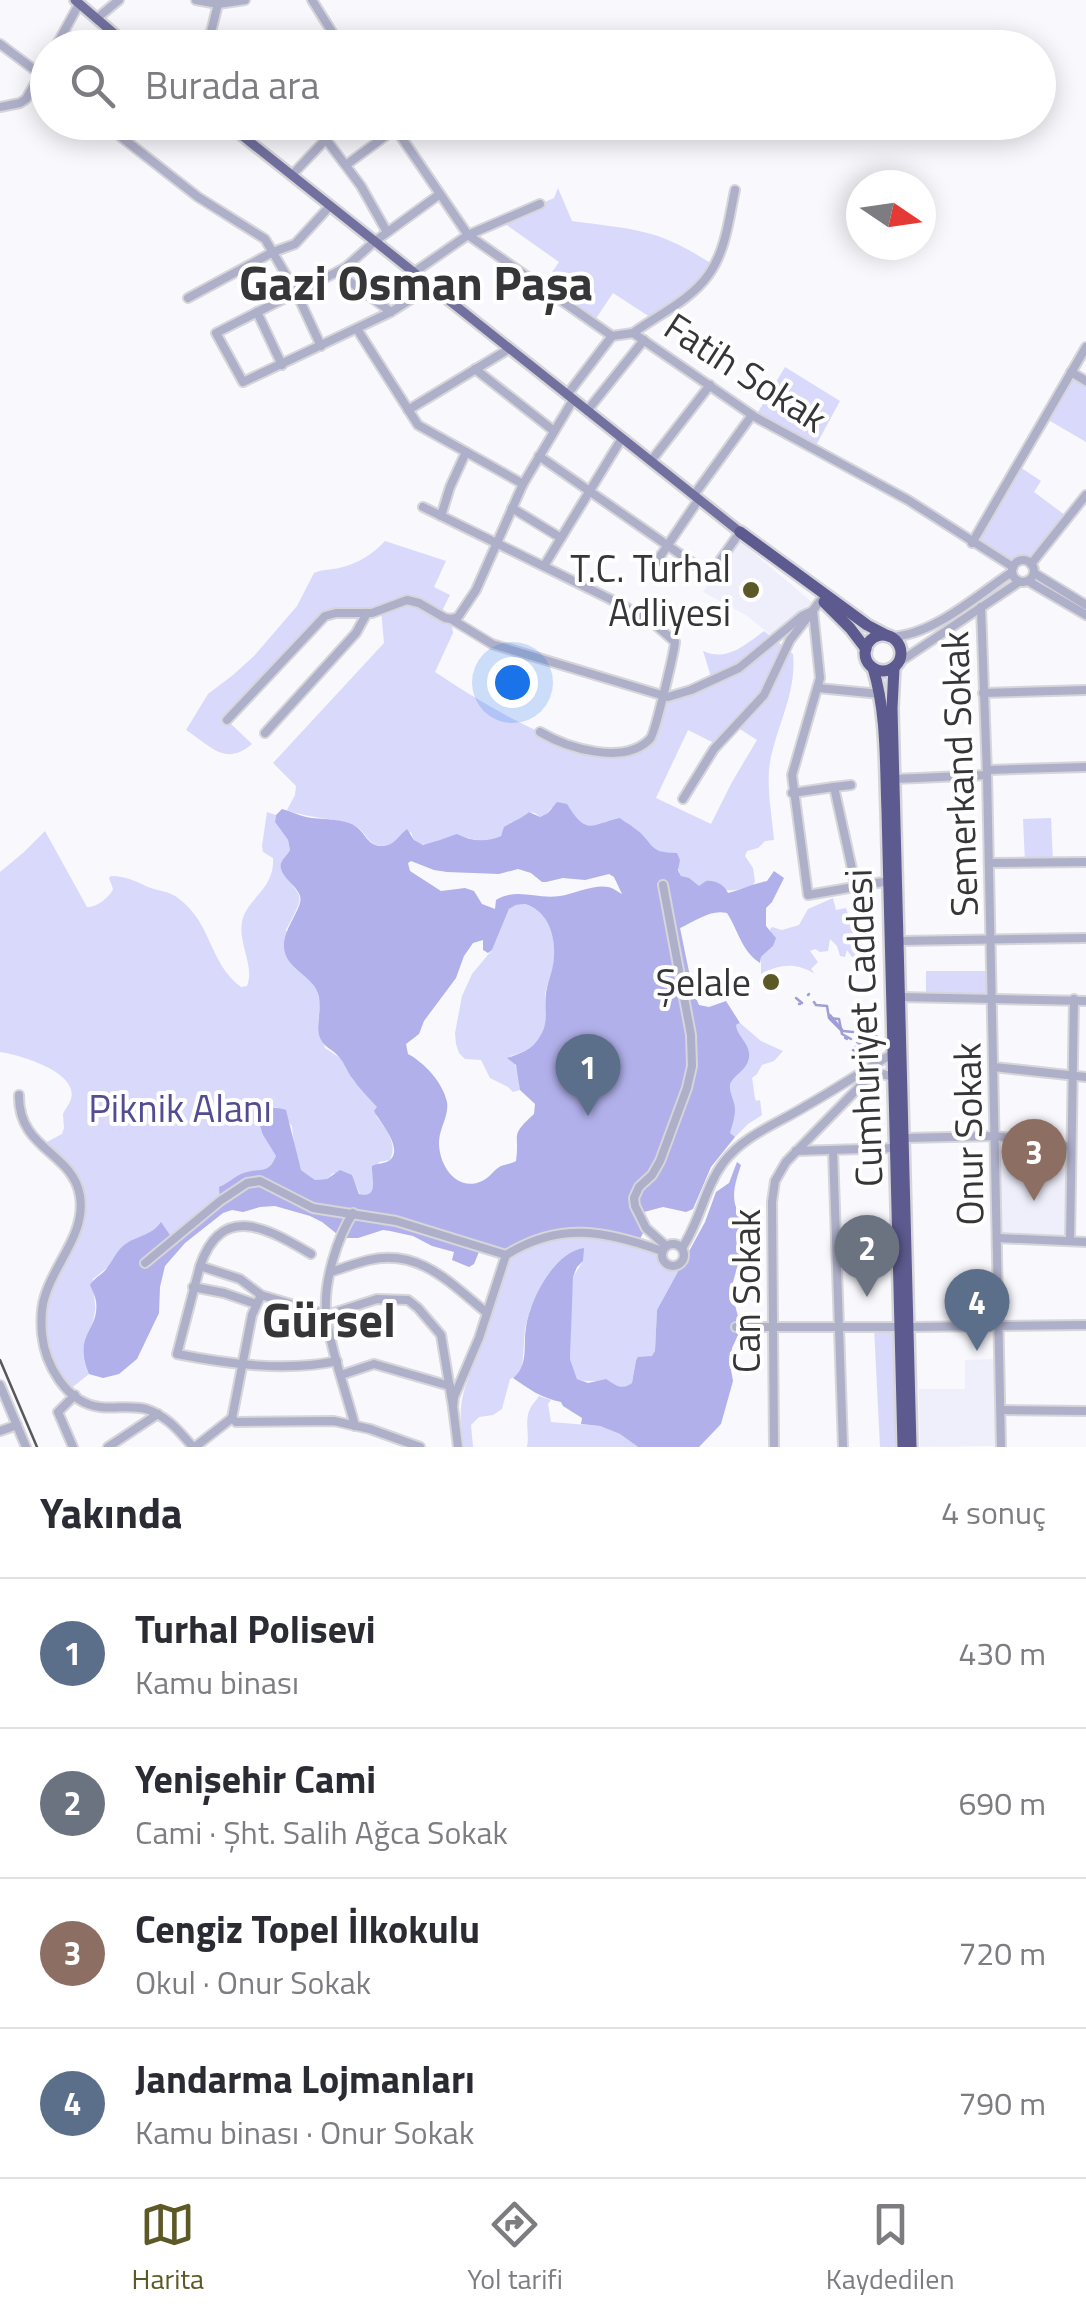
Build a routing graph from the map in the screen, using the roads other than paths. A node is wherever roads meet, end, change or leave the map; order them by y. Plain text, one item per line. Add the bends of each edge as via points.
1 (119, 0) edge
2 (196, 0) edge
3 (245, 0) edge
4 (312, 0) edge
5 (77, 2) edge
6 (218, 4) junction
7 (96, 19) junction
8 (64, 30) edge
9 (109, 30) edge
10 (212, 30) edge
11 (331, 30) edge
12 (0, 44) edge
13 (30, 67) edge
14 (30, 93) edge
15 (0, 107) edge
16 (125, 140) edge
17 (248, 140) edge
18 (324, 140) edge
19 (327, 140) edge
20 (376, 140) edge
21 (403, 140) edge
22 (346, 165) junction
23 (292, 175) junction
24 (736, 190) dead end
25 (440, 194) junction
26 (540, 204) dead end
27 (330, 206) junction
28 (387, 232) junction
29 (468, 235) junction
30 (374, 242) junction
31 (273, 252) junction
32 (338, 272) junction
33 (414, 273) junction
34 (430, 286) junction
35 (296, 292) junction
36 (188, 298) dead end
37 (257, 312) junction
38 (391, 312) junction
39 (357, 329) junction
40 (633, 332) junction
41 (612, 336) junction
42 (644, 340) junction
43 (321, 346) junction
44 (1086, 347) edge
45 (509, 349) junction
46 (282, 365) junction
47 (475, 369) junction
48 (1071, 372) junction
49 (1086, 381) edge
50 (710, 385) junction
51 (570, 398) junction
52 (408, 410) junction
53 (588, 411) junction
54 (752, 415) junction
55 (554, 431) junction
56 (622, 438) junction
57 (466, 452) junction
58 (540, 456) junction
59 (652, 461) junction
60 (523, 484) junction
61 (589, 492) junction
62 (1086, 495) edge
63 (696, 497) junction
64 (423, 506) dead end
65 (512, 508) junction
66 (441, 516) junction
67 (740, 532) junction
68 (561, 538) junction
69 (496, 543) junction
70 (972, 543) junction
71 (668, 545) junction
72 (657, 561) dead end
73 (544, 566) junction
74 (1012, 570) junction
75 (1028, 575) junction
76 (822, 600) junction
77 (1086, 605) edge
78 (981, 607) junction
79 (813, 611) junction
80 (367, 613) junction
81 (1086, 615) edge
82 (451, 620) junction
83 (889, 636) junction
84 (866, 648) junction
85 (896, 665) junction
86 (873, 668) junction
87 (818, 688) junction
88 (1086, 690) edge
89 (984, 693) junction
90 (880, 694) junction
91 (662, 696) junction
92 (227, 720) dead end
93 (266, 732) dead end
94 (540, 732) dead end
95 (1086, 767) edge
96 (987, 773) junction
97 (894, 779) junction
98 (851, 785) dead end
99 (834, 788) junction
100 (792, 793) junction
101 (684, 799) dead end
102 (1086, 862) edge
103 (989, 863) junction
104 (889, 882) junction
105 (663, 886) dead end
106 (856, 887) junction
107 (1086, 938) edge
108 (991, 940) junction
109 (899, 941) junction
110 (900, 997) junction
111 (992, 998) junction
112 (1074, 999) junction
113 (1086, 1001) edge
114 (898, 1053) junction
115 (872, 1065) junction
116 (994, 1067) junction
117 (876, 1076) junction
118 (1072, 1076) junction
119 (898, 1077) junction
120 (1086, 1077) edge
121 (19, 1095) dead end
122 (996, 1136) junction
123 (900, 1143) junction
124 (1071, 1148) junction
125 (833, 1150) junction
126 (796, 1152) junction
127 (1071, 1164) junction
128 (1086, 1165) edge
129 (354, 1213) junction
130 (998, 1238) junction
131 (1070, 1241) junction
132 (1086, 1242) edge
133 (664, 1248) junction
134 (682, 1248) junction
135 (311, 1254) dead end
136 (506, 1255) junction
137 (145, 1263) dead end
138 (200, 1266) junction
139 (331, 1272) junction
140 (194, 1287) junction
141 (261, 1295) junction
142 (256, 1304) junction
143 (487, 1314) junction
144 (326, 1315) junction
145 (1000, 1326) junction
146 (1086, 1326) edge
147 (736, 1327) dead end
148 (772, 1327) junction
149 (837, 1327) junction
150 (905, 1327) junction
151 (338, 1361) junction
152 (242, 1363) junction
153 (341, 1375) junction
154 (0, 1385) edge
155 (450, 1386) junction
156 (75, 1395) junction
157 (452, 1408) junction
158 (1001, 1410) junction
159 (1086, 1411) edge
160 (158, 1414) junction
161 (232, 1418) junction
162 (17, 1426) junction
163 (356, 1426) junction
164 (0, 1431) edge
165 (26, 1447) edge
166 (73, 1447) edge
167 (108, 1447) edge
168 (194, 1447) edge
169 (420, 1447) edge
170 (458, 1447) edge
171 (774, 1447) edge
172 (843, 1447) edge
173 (903, 1447) edge
174 (912, 1447) edge
175 (1001, 1447) edge

1 - 7 street
2 - 6 street
3 - 6 street
4 - 11 street
5 - 7 main road
5 - 8 street
6 - 10 street
7 - 9 main road
12 - 13 street
14 - 15 street
16 - 31 street via 258,234
17 - 23 main road
18 - 23 street
19 - 22 street
20 - 22 street
21 - 25 street, Fatih Sokak
22 - 28 street
23 - 27 main road
24 - 40 street via 709,274
25 - 28 street
25 - 29 street, Fatih Sokak
26 - 29 street
27 - 30 main road
27 - 31 street via 295,244
28 - 30 street
29 - 33 street
29 - 41 street, Fatih Sokak
30 - 32 street
30 - 33 main road
31 - 35 street
31 - 36 street
32 - 35 street
32 - 38 street
33 - 34 main road
34 - 38 street
34 - 45 main road
35 - 37 street
35 - 43 street
37 - 46 street
37 - 46 street via 216,333 243,382
38 - 39 street
39 - 43 street
39 - 52 street
40 - 41 street, Fatih Sokak
40 - 42 street, Fatih Sokak
41 - 51 street
42 - 50 street, Fatih Sokak
42 - 53 street
43 - 46 street
44 - 48 street
45 - 47 street
45 - 51 main road
47 - 52 street
47 - 55 street
48 - 49 street
48 - 70 street
50 - 54 street, Fatih Sokak
50 - 59 street
51 - 53 main road
51 - 55 street
52 - 57 street via 418,425
53 - 56 main road
54 - 63 street
54 - 70 street, Fatih Sokak
55 - 58 street
56 - 59 main road
56 - 61 street
57 - 60 street
57 - 66 street
58 - 60 street
58 - 61 street
59 - 63 main road
60 - 65 street
61 - 68 street
61 - 71 street
62 - 75 street
63 - 67 main road
63 - 71 street
64 - 66 street
65 - 68 street
65 - 69 street
66 - 69 street
67 - 71 street via 710,575
67 - 76 highway, Cumhuriyet Caddesi
67 - 83 highway
68 - 73 street
69 - 73 street
69 - 82 street via 476,590
70 - 74 street, Fatih Sokak
71 - 72 street
73 - 91 street via 651,621 673,640
74 - 75 street
74 - 75 street via 1021,560
74 - 83 street via 930,627
75 - 77 street
75 - 78 street
75 - 81 street
76 - 79 street
76 - 84 highway, Cumhuriyet Caddesi
78 - 85 street
78 - 89 street, Semerkand Sokak
79 - 87 street
79 - 91 street via 738,668
79 - 101 street via 790,640 764,694 714,749
80 - 82 street via 407,600
80 - 92 street via 325,616
80 - 93 street
82 - 91 street via 492,644
83 - 84 highway via 876,637
83 - 85 highway, Cumhuriyet Caddesi via 900,648
84 - 86 highway, Cumhuriyet Caddesi
85 - 86 highway
85 - 97 highway, Cumhuriyet Caddesi
86 - 90 highway, Cumhuriyet Caddesi
87 - 90 street
87 - 100 street
88 - 89 street
89 - 96 street, Semerkand Sokak
90 - 104 highway, Cumhuriyet Caddesi
91 - 94 street via 652,737 625,751 578,748
95 - 96 street
96 - 97 street
96 - 103 street, Semerkand Sokak
97 - 109 highway, Cumhuriyet Caddesi
98 - 99 street
99 - 100 street
99 - 106 street
100 - 106 street via 808,895
102 - 103 street
103 - 108 street, Semerkand Sokak
104 - 106 street
104 - 114 highway, Cumhuriyet Caddesi
105 - 133 street via 693,1059 660,1161 634,1201
107 - 108 street
108 - 109 street
108 - 111 street, Onur Sokak
109 - 110 highway, Cumhuriyet Caddesi
110 - 111 street
110 - 114 highway, Cumhuriyet Caddesi
111 - 112 street
111 - 116 street, Onur Sokak
112 - 113 street
112 - 118 street
114 - 115 street
114 - 119 highway, Cumhuriyet Caddesi
115 - 117 street
115 - 134 street via 738,1146 716,1173
116 - 118 street
116 - 122 street, Onur Sokak
117 - 119 street
117 - 126 street, Can Sokak
118 - 120 street
118 - 124 street
119 - 123 highway, Cumhuriyet Caddesi
121 - 156 street via 30,1134 73,1176 80,1198 78,1226 47,1289 42,1316 50,1366
122 - 123 street
122 - 124 street
122 - 130 street, Onur Sokak
123 - 125 street
123 - 150 highway, Cumhuriyet Caddesi
124 - 127 street
125 - 126 street
125 - 149 street
126 - 148 street, Can Sokak via 773,1191
127 - 128 street
127 - 131 street
129 - 136 street
129 - 137 street via 313,1208 254,1181 220,1200
129 - 139 street
130 - 131 street
130 - 145 street, Onur Sokak
131 - 132 street
133 - 134 street
133 - 134 street via 669,1266 684,1258
133 - 136 street via 588,1231 551,1236
135 - 138 street via 276,1234 236,1226 211,1240
136 - 143 street
138 - 140 street
138 - 141 street via 240,1279
139 - 143 street via 380,1258 417,1262
139 - 144 street
140 - 142 street
140 - 152 street via 176,1354
141 - 142 street
141 - 144 street
142 - 152 street
143 - 157 street
144 - 151 street
144 - 155 street via 378,1299 412,1303 441,1335
145 - 146 street
145 - 150 street
145 - 158 street, Onur Sokak
147 - 148 street
148 - 149 street
148 - 171 street, Can Sokak
149 - 150 street
149 - 172 street
150 - 173 highway, Cumhuriyet Caddesi
150 - 174 highway, Cumhuriyet Caddesi
151 - 152 street
151 - 153 street
152 - 161 street
153 - 155 street via 374,1364
153 - 163 street
154 - 162 street
155 - 157 street
156 - 160 street via 100,1408
156 - 166 street via 58,1412
157 - 170 street
158 - 159 street
158 - 175 street, Onur Sokak
160 - 167 street
160 - 168 street
161 - 163 street
161 - 168 street
162 - 164 street
162 - 165 street
163 - 169 street

